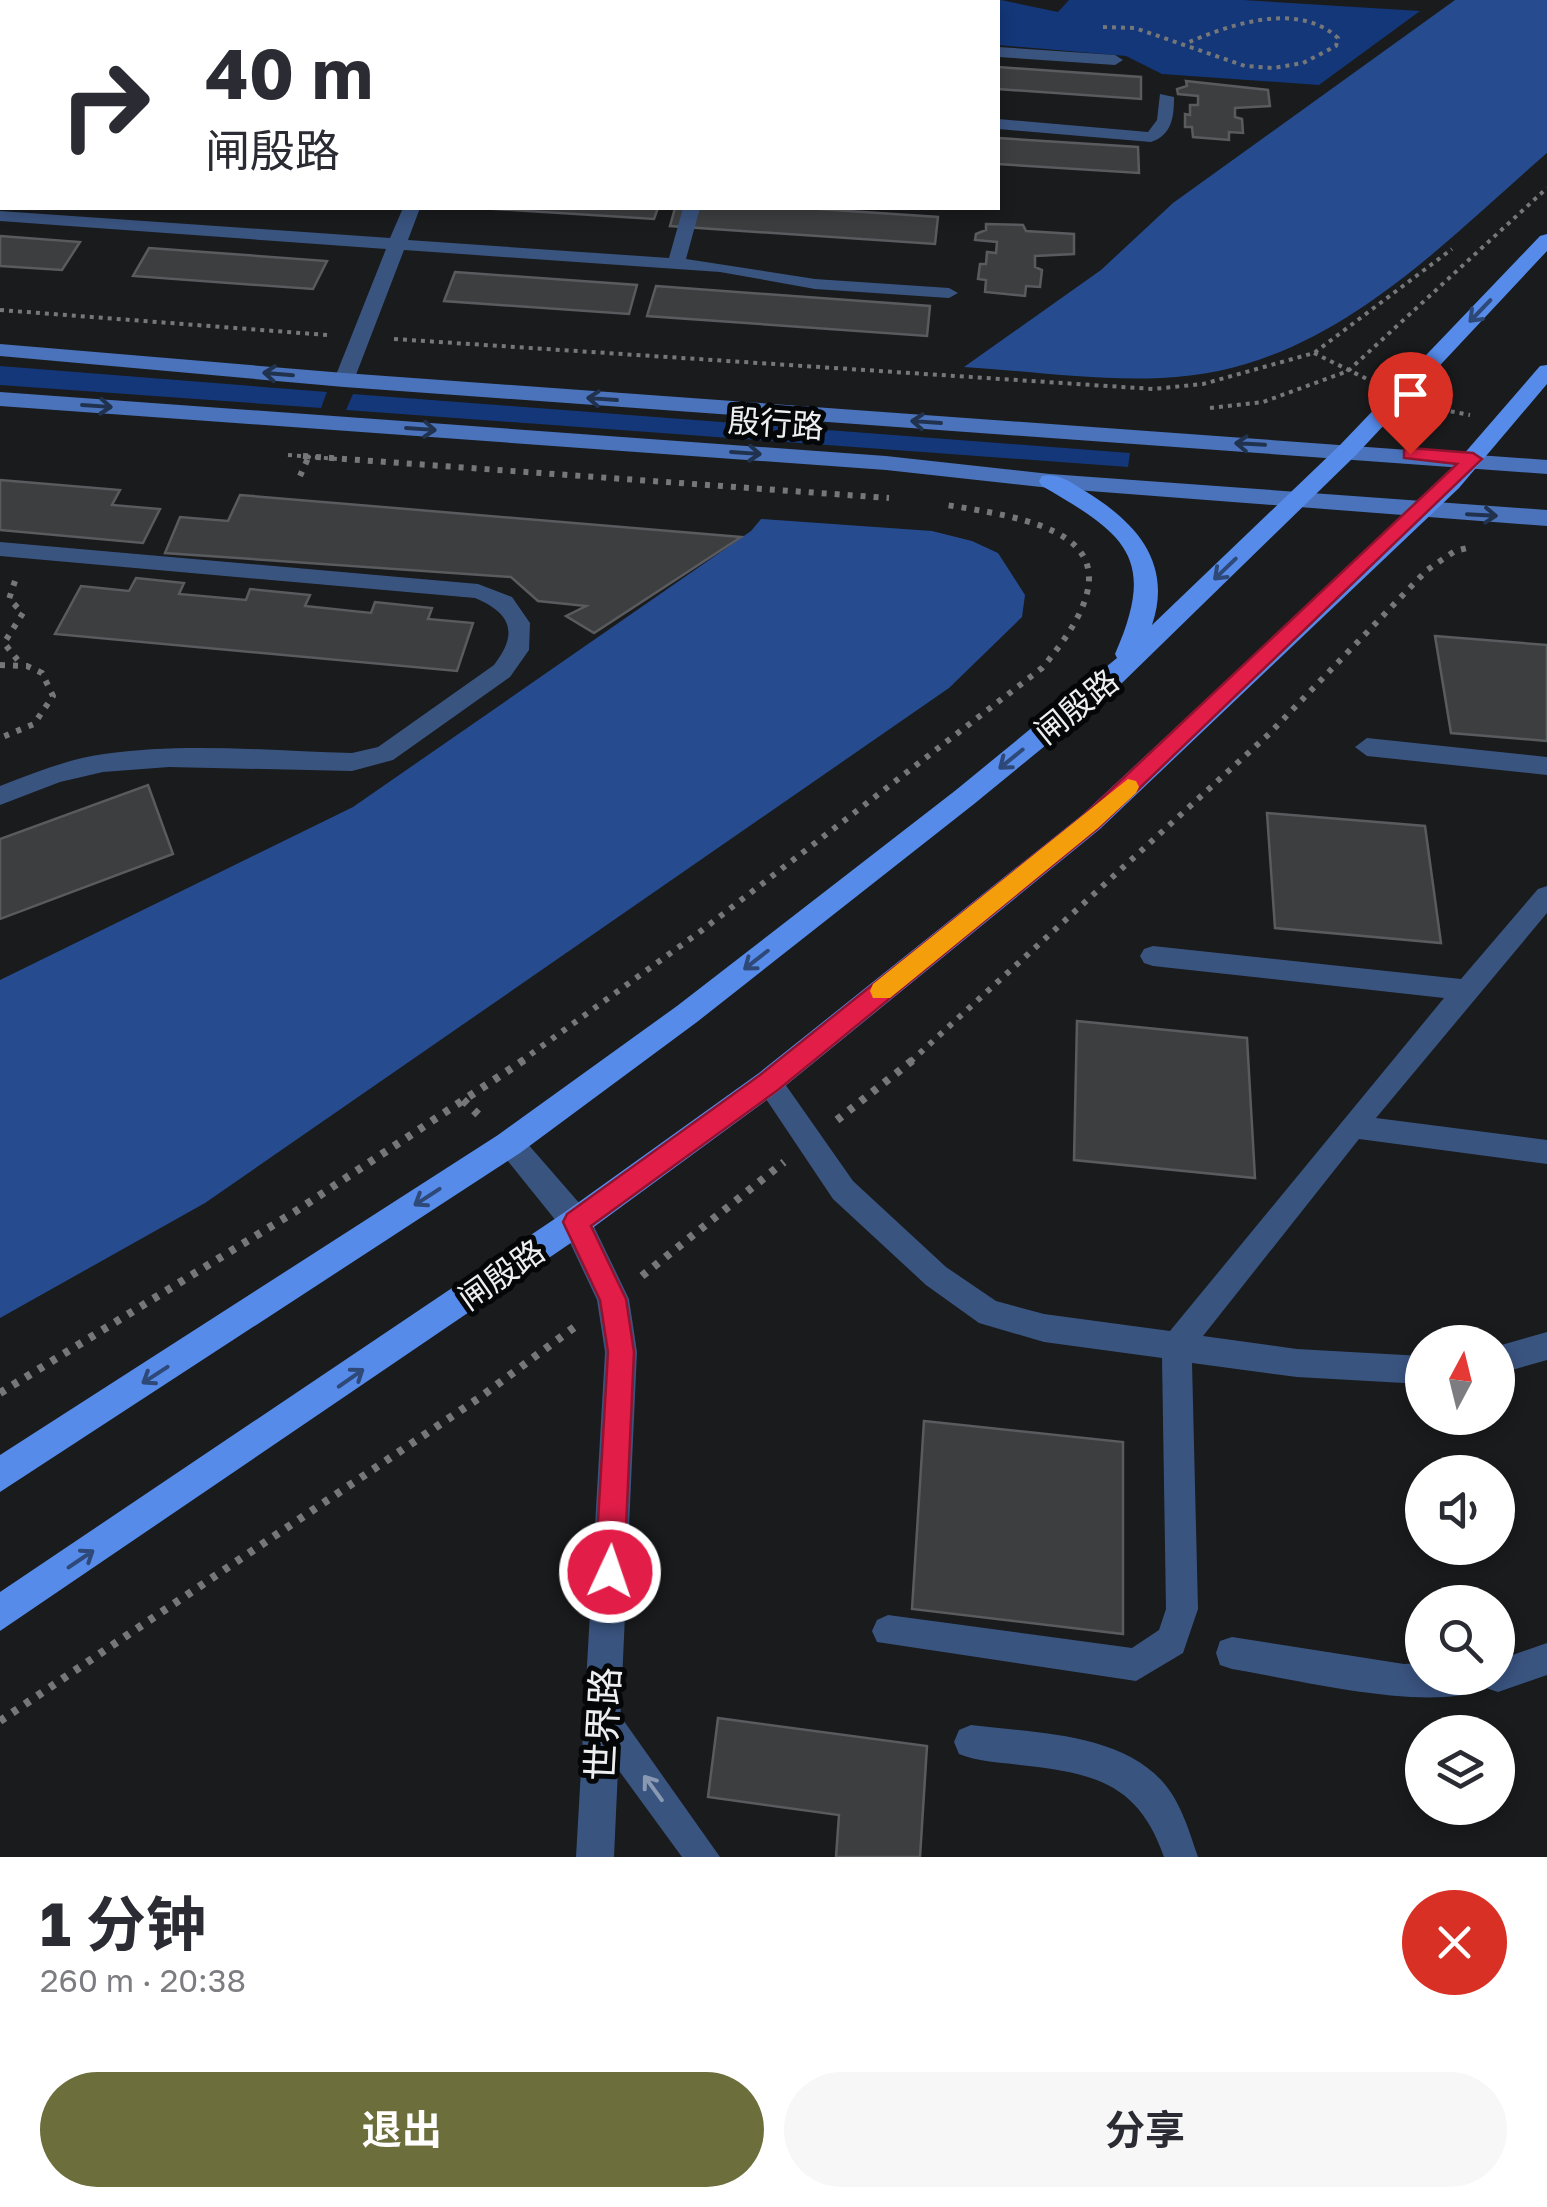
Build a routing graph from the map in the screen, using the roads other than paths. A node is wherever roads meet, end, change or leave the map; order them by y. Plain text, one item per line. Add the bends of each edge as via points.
1 (1000, 52) edge
2 (1115, 60) dead end
3 (1166, 97) dead end
4 (1000, 124) edge
5 (139, 210) edge
6 (410, 210) edge
7 (691, 210) edge
8 (0, 216) edge
9 (130, 226) junction
10 (1547, 240) edge
11 (396, 246) junction
12 (676, 264) junction
13 (949, 293) dead end
14 (0, 350) edge
15 (1547, 370) edge
16 (344, 380) junction
17 (0, 399) edge
18 (1348, 450) junction
19 (1473, 459) junction
20 (1547, 467) edge
21 (1050, 482) junction
22 (1295, 501) junction
23 (1417, 511) junction
24 (1547, 518) edge
25 (11, 550) edge
26 (1114, 676) junction
27 (1367, 747) dead end
28 (1547, 766) edge
29 (0, 796) edge
30 (1547, 896) edge
31 (1153, 956) dead end
32 (1467, 990) junction
33 (769, 1082) junction
34 (1355, 1126) junction
35 (509, 1144) junction
36 (1547, 1152) edge
37 (576, 1222) junction
38 (1178, 1346) junction
39 (1547, 1346) edge
40 (1515, 1355) edge
41 (1405, 1369) edge
42 (0, 1476) edge
43 (0, 1614) edge
44 (888, 1631) dead end
45 (1232, 1652) dead end
46 (1547, 1659) edge
47 (1515, 1670) edge
48 (1405, 1680) edge
49 (602, 1719) junction
50 (971, 1742) dead end
51 (595, 1857) edge
52 (703, 1857) edge
53 (1182, 1857) edge

1 - 2 lane
3 - 4 lane via 1166,120 1151,137
5 - 9 lane
6 - 11 lane
7 - 12 lane
8 - 9 lane
9 - 11 lane
10 -> 18 main road, 闸殷路
11 - 12 lane
11 - 16 lane
12 - 13 lane via 816,284
16 -> 14 main road, 殷行路
15 - 19 main road, 闸殷路
18 -> 16 main road, 殷行路
17 -> 21 main road, 殷行路 via 886,464
18 - 19 main road, 殷行路
18 - 22 main road, 闸殷路
19 - 20 main road, 殷行路
19 - 23 main road, 闸殷路
21 - 22 main road, 殷行路
21 - 26 main road via 1106,512 1133,541 1146,568 1142,625
22 - 23 main road, 殷行路
22 -> 26 main road, 闸殷路
23 -> 24 main road, 殷行路
23 - 33 main road, 闸殷路 via 1091,822
25 - 29 lane via 478,591 504,602 520,636 502,671 385,754 352,762 103,763
26 -> 35 main road, 闸殷路 via 687,1014
27 - 28 lane
30 - 32 lane
31 - 32 lane
32 - 34 lane
33 - 37 main road, 闸殷路
33 - 38 lane via 843,1190 936,1276 989,1313 1044,1328
34 - 36 lane
34 - 38 lane
35 - 37 street, 世界路
35 -> 42 main road, 闸殷路
43 -> 37 main road, 闸殷路
37 - 49 street, 世界路 via 613,1299 621,1352
38 - 41 lane
38 - 44 lane via 1182,1608 1171,1640 1136,1665
39 - 40 lane
45 - 48 lane
46 - 47 lane
49 - 51 street, 世界路
52 -> 49 lane
50 - 53 lane via 1090,1760 1129,1774 1163,1810

